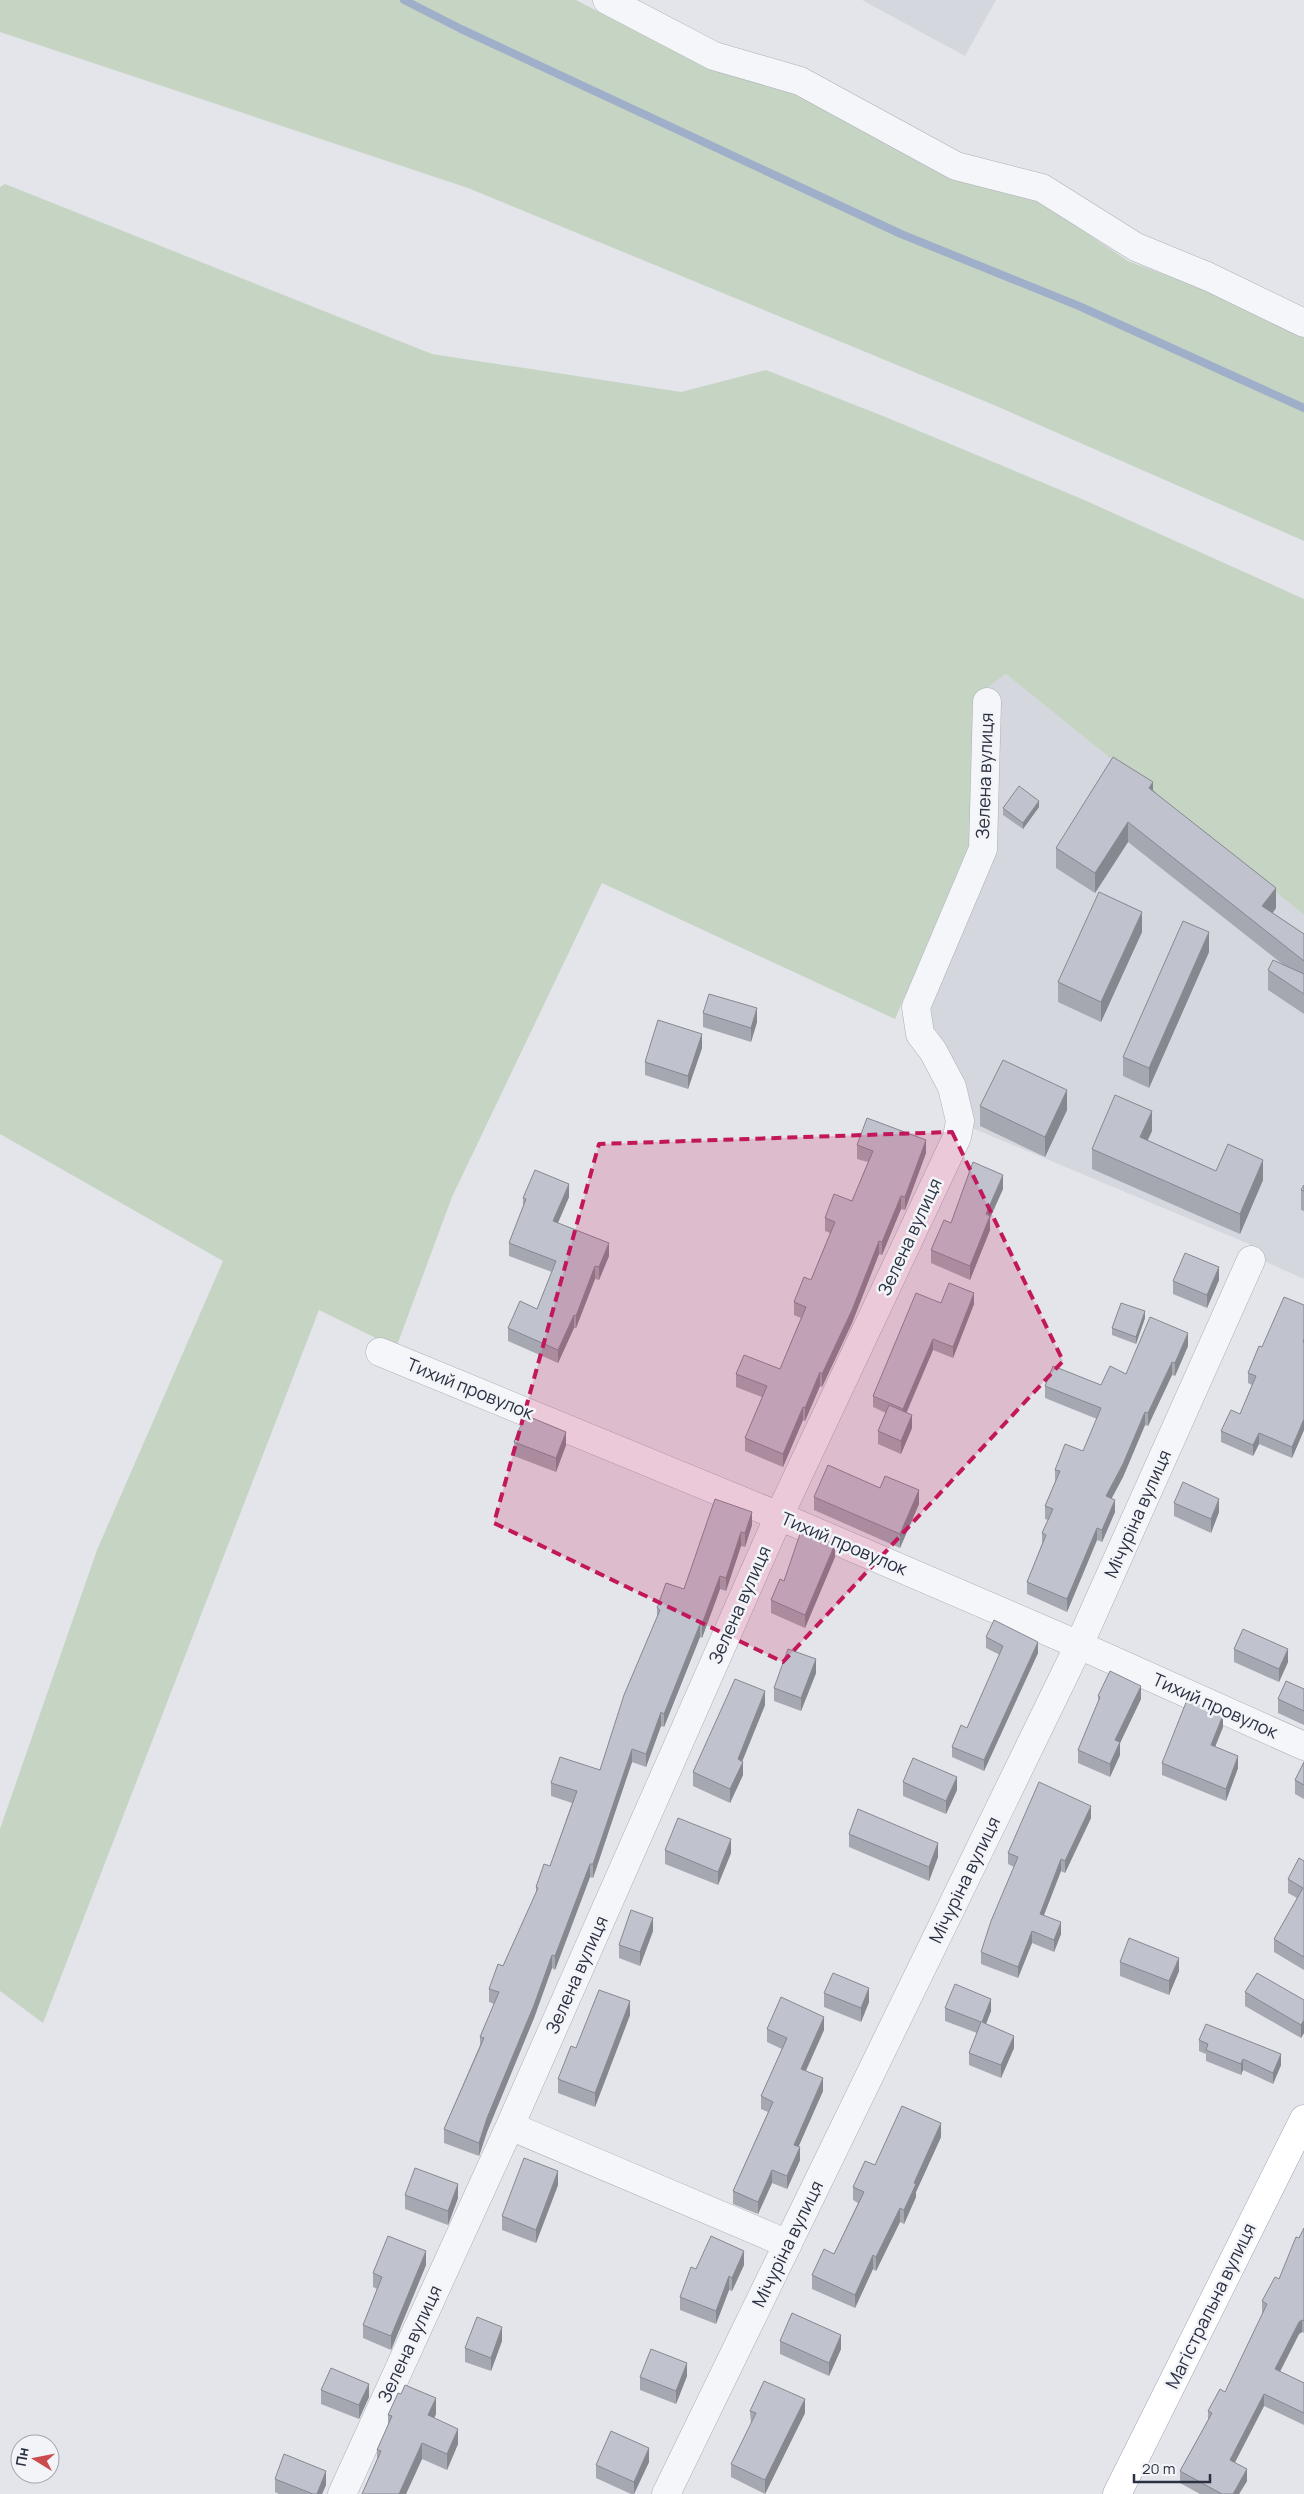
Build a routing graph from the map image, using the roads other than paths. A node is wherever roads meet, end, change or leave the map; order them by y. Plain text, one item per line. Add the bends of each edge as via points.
1 (607, 0) edge
2 (1304, 323) edge
3 (987, 702) dead end
4 (1251, 1260) dead end
5 (380, 1352) dead end
6 (780, 1516) junction
7 (1079, 1645) junction
8 (1304, 1746) edge
9 (1304, 2119) edge
10 (510, 2126) junction
11 (788, 2244) junction
12 (342, 2494) edge
13 (666, 2494) edge
14 (1117, 2494) edge

1 - 2 street via 714,56 800,81 956,166 1042,188 1136,247 1209,277
3 - 6 street, Зелена вулиця via 983,849 916,1007 920,1034 952,1087 960,1121 957,1137
4 - 7 street, Мічуріна вулиця
5 - 6 street, Тихий провулок
6 - 7 street, Тихий провулок
6 - 10 street, Зелена вулиця
7 - 8 street, Тихий провулок
7 - 11 street, Мічуріна вулиця
9 - 14 main road, Магістральна вулиця
10 - 11 street
10 - 12 street, Зелена вулиця
11 - 13 street, Мічуріна вулиця

